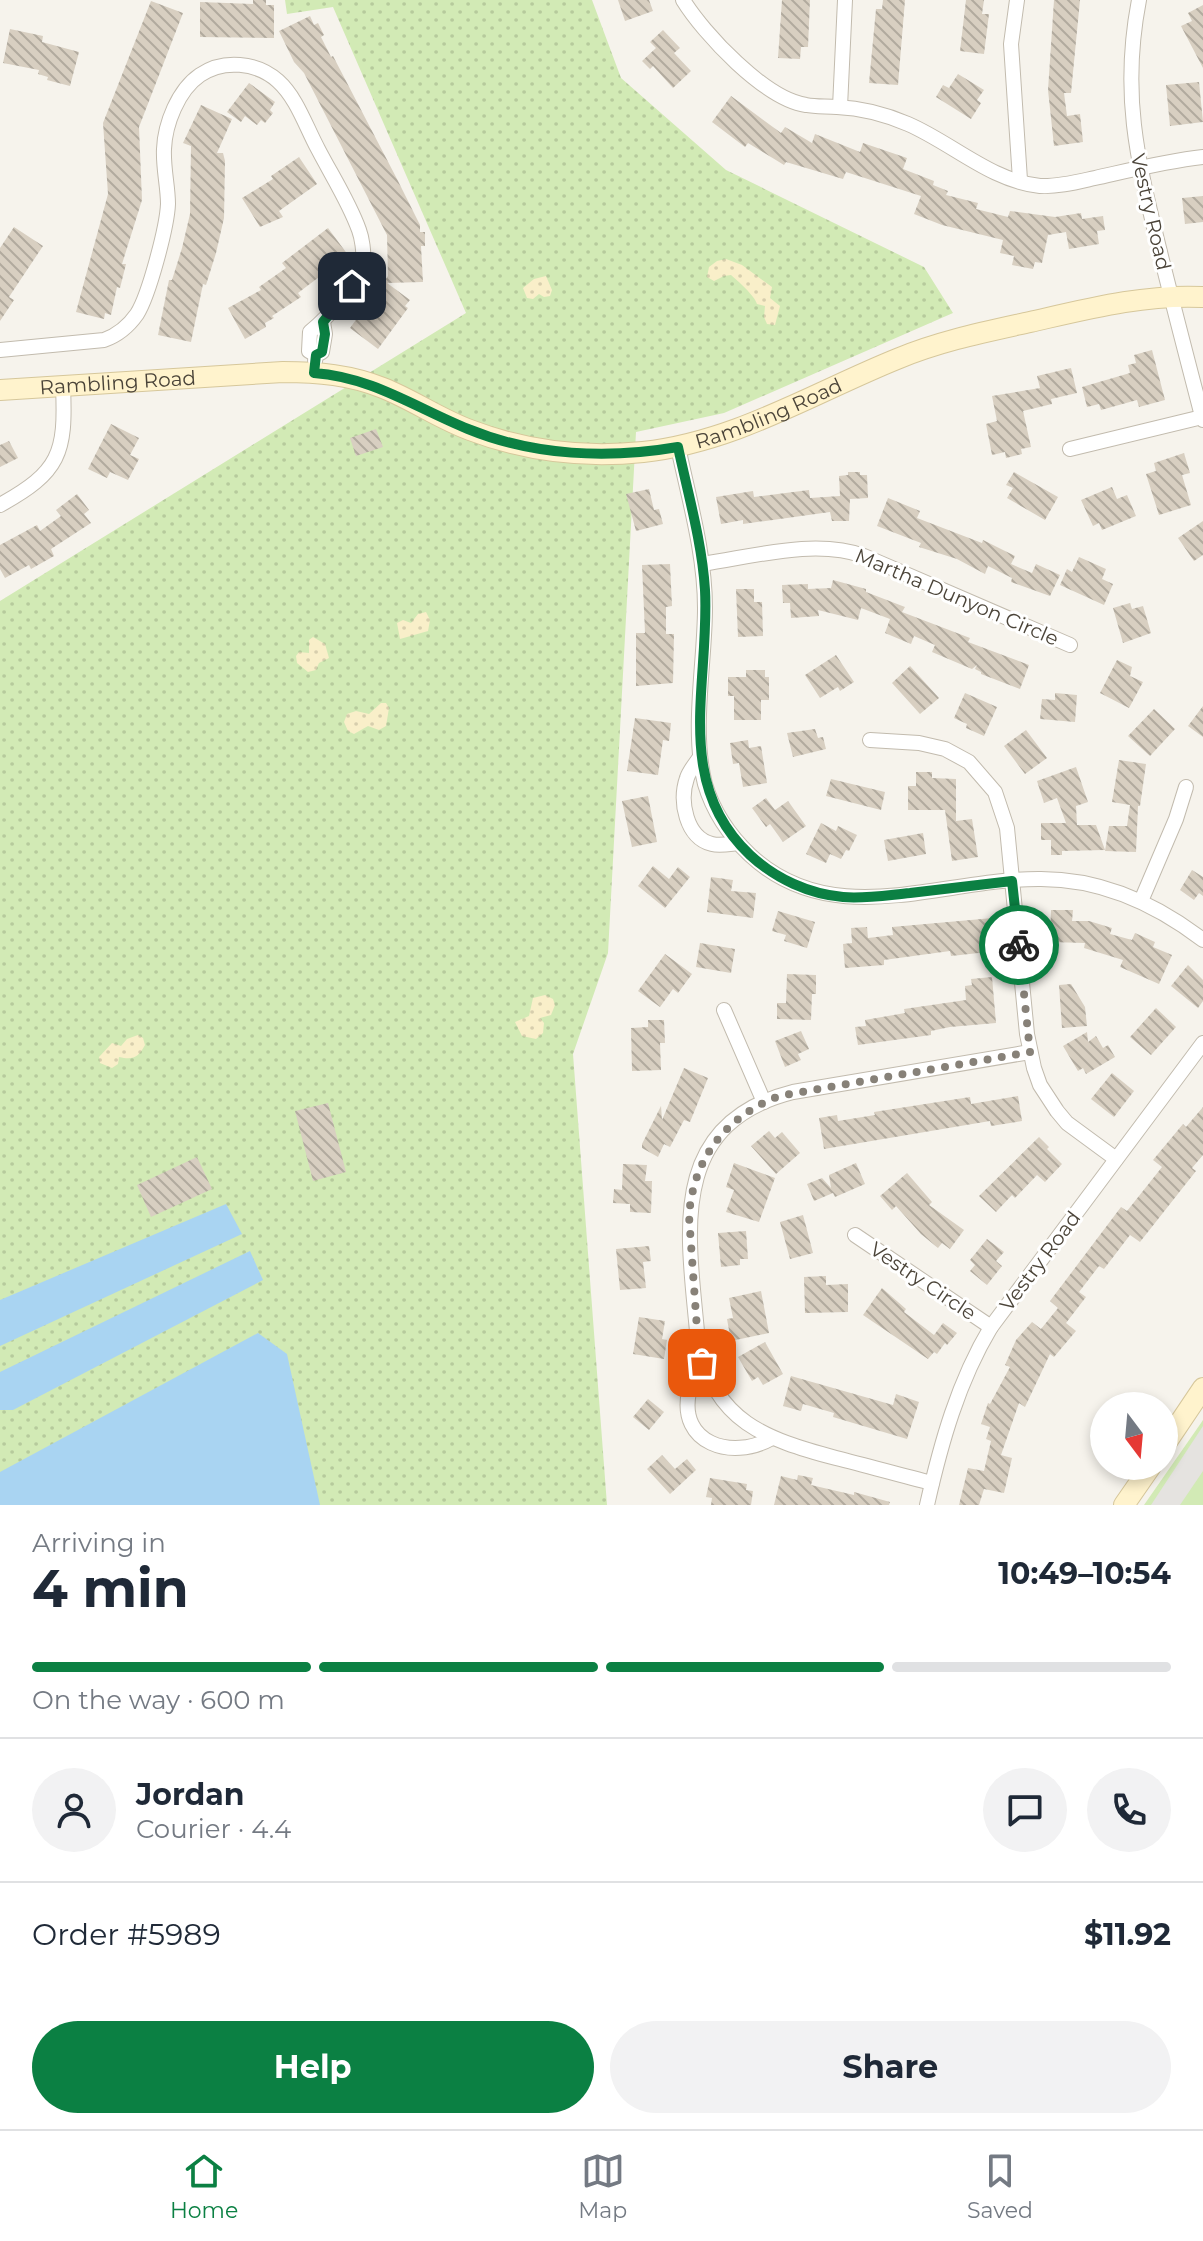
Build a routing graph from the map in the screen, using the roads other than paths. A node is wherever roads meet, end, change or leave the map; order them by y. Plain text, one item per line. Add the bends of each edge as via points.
1 (683, 0) edge
2 (845, 0) edge
3 (1017, 0) edge
4 (1139, 0) edge
5 (840, 107) junction
6 (1203, 157) edge
7 (1140, 169) junction
8 (1020, 180) junction
9 (1203, 297) edge
10 (1172, 298) junction
11 (0, 350) edge
12 (315, 364) junction
13 (63, 387) junction
14 (0, 390) edge
15 (1203, 418) edge
16 (678, 447) junction
17 (1070, 449) dead end
18 (0, 505) edge
19 (702, 564) junction
20 (1070, 645) dead end
21 (870, 740) dead end
22 (700, 757) junction
23 (1186, 787) dead end
24 (738, 843) junction
25 (1012, 881) junction
26 (1141, 901) junction
27 (1203, 940) edge
28 (724, 1010) dead end
29 (1203, 1043) edge
30 (1030, 1052) junction
31 (764, 1102) junction
32 (1116, 1159) junction
33 (855, 1235) dead end
34 (991, 1327) junction
35 (702, 1363) junction
36 (1203, 1373) edge
37 (1198, 1396) edge
38 (1178, 1425) edge
39 (770, 1439) junction
40 (1141, 1480) edge
41 (932, 1483) junction
42 (927, 1505) edge
43 (1124, 1505) edge

1 - 5 street via 765,86 805,105
2 - 5 street
3 - 8 street via 1011,44
4 - 7 street, Vestry Road via 1130,85
5 - 8 street via 904,123 991,171
6 - 7 street
7 - 8 street via 1065,184 1040,186
7 - 10 street, Vestry Road
9 - 10 street, Rambling Road
10 - 15 street, Vestry Road
10 - 16 street, Rambling Road via 1089,309 947,341 747,426
11 - 12 street via 104,340 135,317 168,208 164,151 181,95 210,69 253,66 278,81 295,105 361,233 363,262 352,286 310,332
12 - 13 street, Rambling Road via 283,372
12 - 16 street, Rambling Road via 467,429 528,446 600,454
13 - 14 street, Rambling Road
13 - 18 street via 64,429 56,458 35,485
15 - 17 street
16 - 19 street
19 - 20 street, Martha Dunyon Circle via 840,549
19 - 22 street
21 - 25 street via 932,745 980,771 1005,816
22 - 24 street via 711,799
22 - 24 street via 684,790 690,825 712,844
23 - 26 street
24 - 25 street via 782,878 843,897
25 - 26 street via 1075,882
25 - 30 street
26 - 27 street
28 - 31 street
29 - 32 street, Vestry Road
30 - 31 street via 793,1092
30 - 32 street via 1040,1085 1057,1111
31 - 35 street via 737,1118 714,1142 693,1186 690,1238
32 - 34 street, Vestry Road
33 - 34 street, Vestry Circle
34 - 41 street, Vestry Road via 962,1383
35 - 39 street via 723,1401
35 - 39 street via 687,1407 702,1437 737,1450
36 - 37 street
37 - 38 street
39 - 41 street
40 - 43 street
41 - 42 street, Vestry Road

